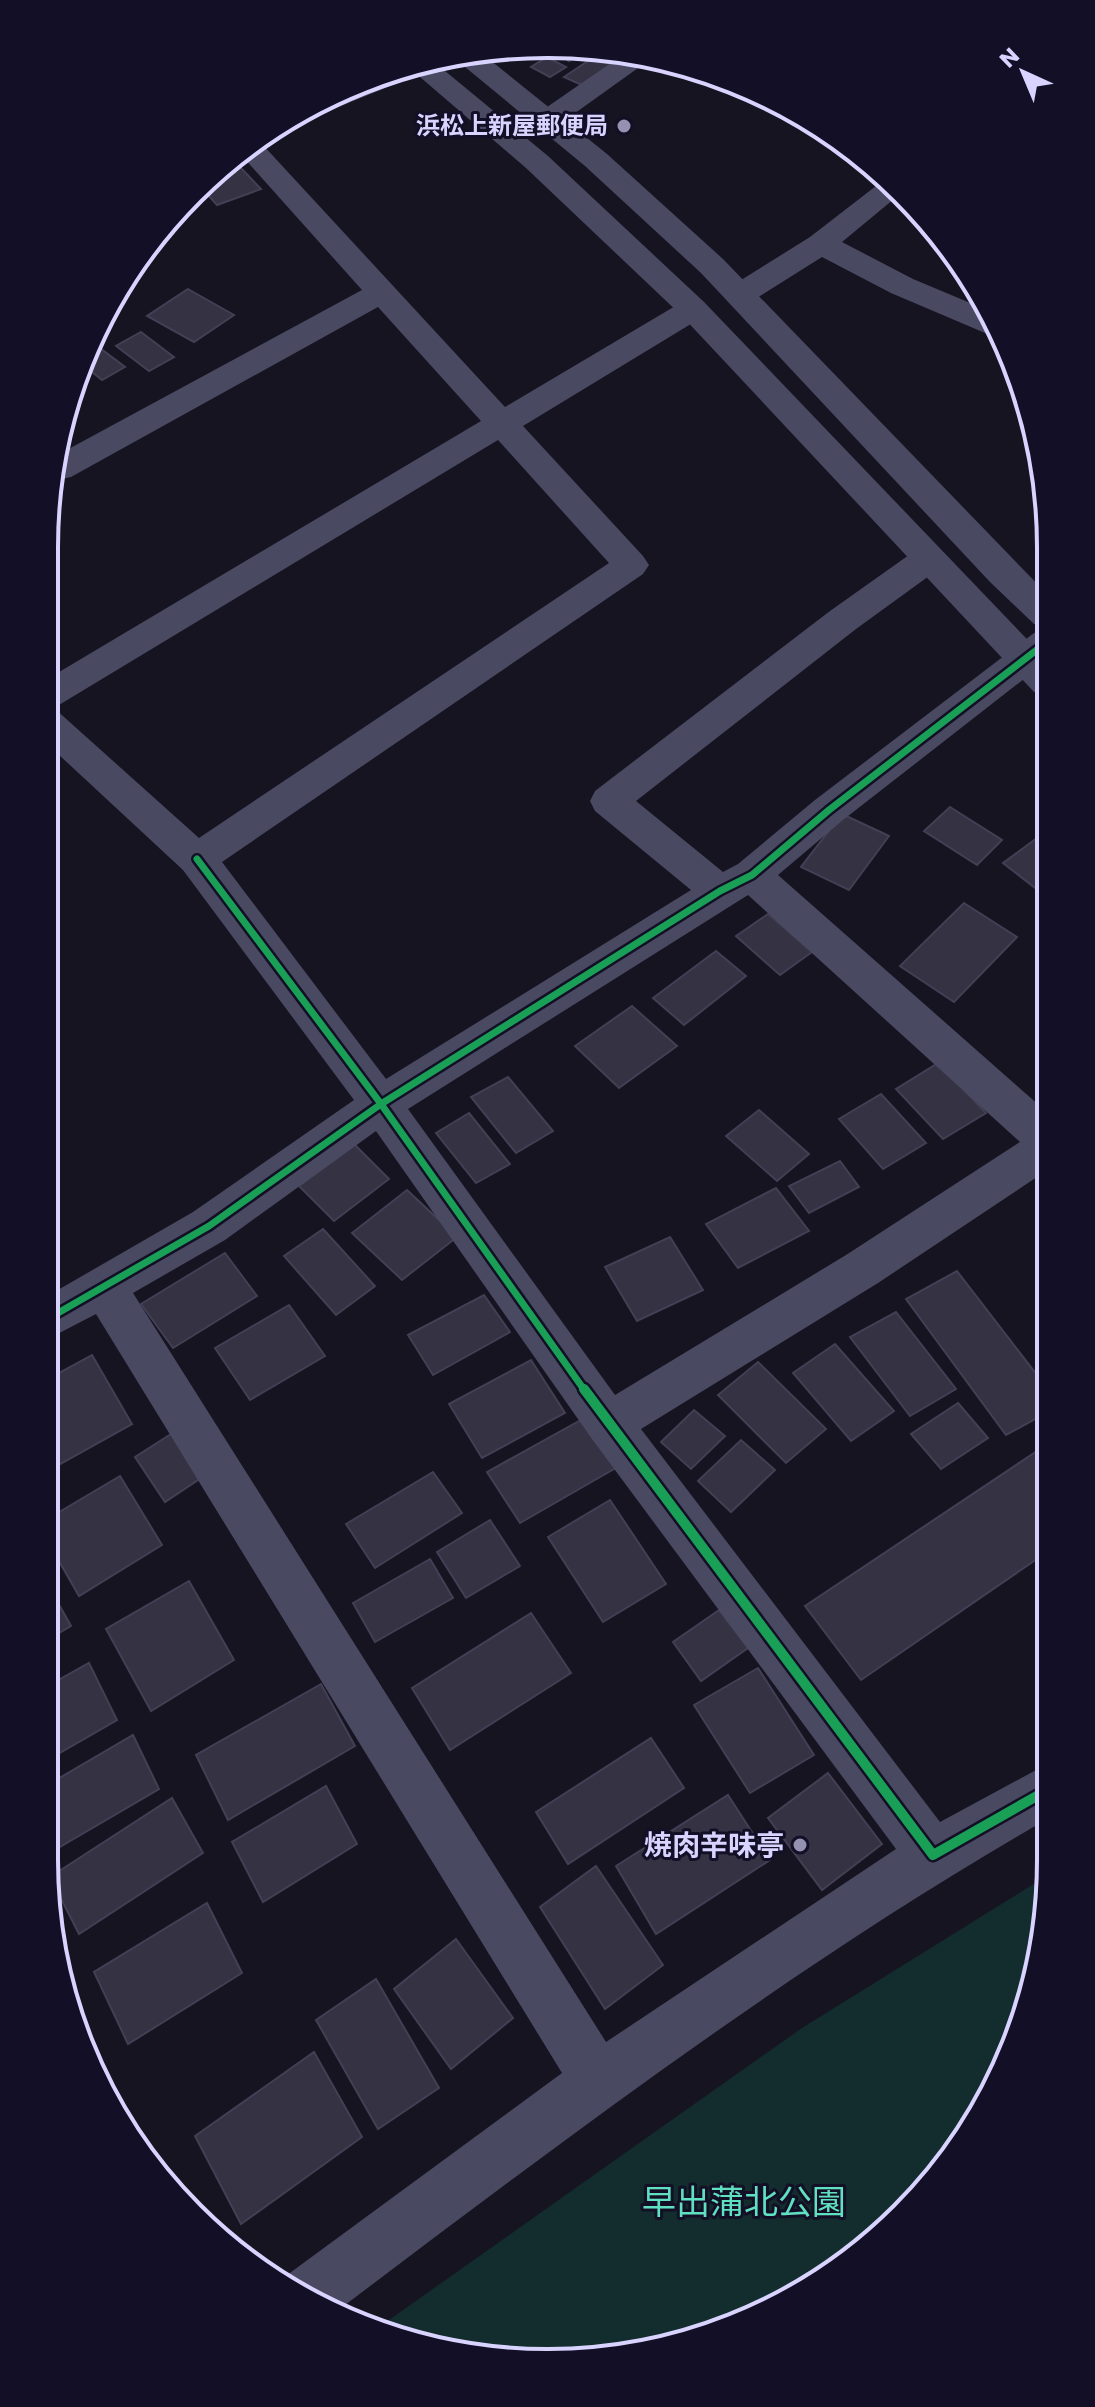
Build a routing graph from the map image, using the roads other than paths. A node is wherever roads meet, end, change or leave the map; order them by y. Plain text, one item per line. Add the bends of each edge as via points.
1 (476, 63) edge
2 (627, 64) edge
3 (430, 73) edge
4 (547, 120) junction
5 (256, 154) edge
6 (884, 192) edge
7 (821, 244) junction
8 (382, 292) junction
9 (741, 294) junction
10 (693, 309) junction
11 (980, 319) edge
12 (501, 424) junction
13 (65, 466) edge
14 (928, 559) junction
15 (1037, 605) edge
16 (1037, 659) edge
17 (1037, 662) edge
18 (58, 690) edge
19 (58, 732) edge
20 (75, 747) junction
21 (58, 759) edge
22 (197, 859) junction
23 (736, 883) junction
24 (381, 1104) junction
25 (1037, 1134) edge
26 (1037, 1152) edge
27 (105, 1288) junction
28 (58, 1313) edge
29 (609, 1424) junction
30 (1037, 1796) edge
31 (933, 1855) junction
32 (598, 2080) junction
33 (316, 2290) edge

1 - 4 street
2 - 4 street
3 - 10 street via 537,162
4 - 9 street
5 - 8 street
6 - 7 street
7 - 9 street
7 - 11 street
8 - 12 street
8 - 13 street
9 - 15 street
10 - 12 street
10 - 14 street
12 - 18 street
12 - 22 street via 631,565
14 - 16 street
14 - 23 street via 609,801
17 - 23 street
19 - 20 street
20 - 21 street
20 - 22 street
22 - 24 street
23 - 24 street
23 - 25 street
24 - 27 street via 209,1226
24 - 29 street
26 - 29 street via 862,1269
27 - 28 street
27 - 32 street
29 - 31 street
30 - 31 street
31 - 32 street
32 - 33 street

